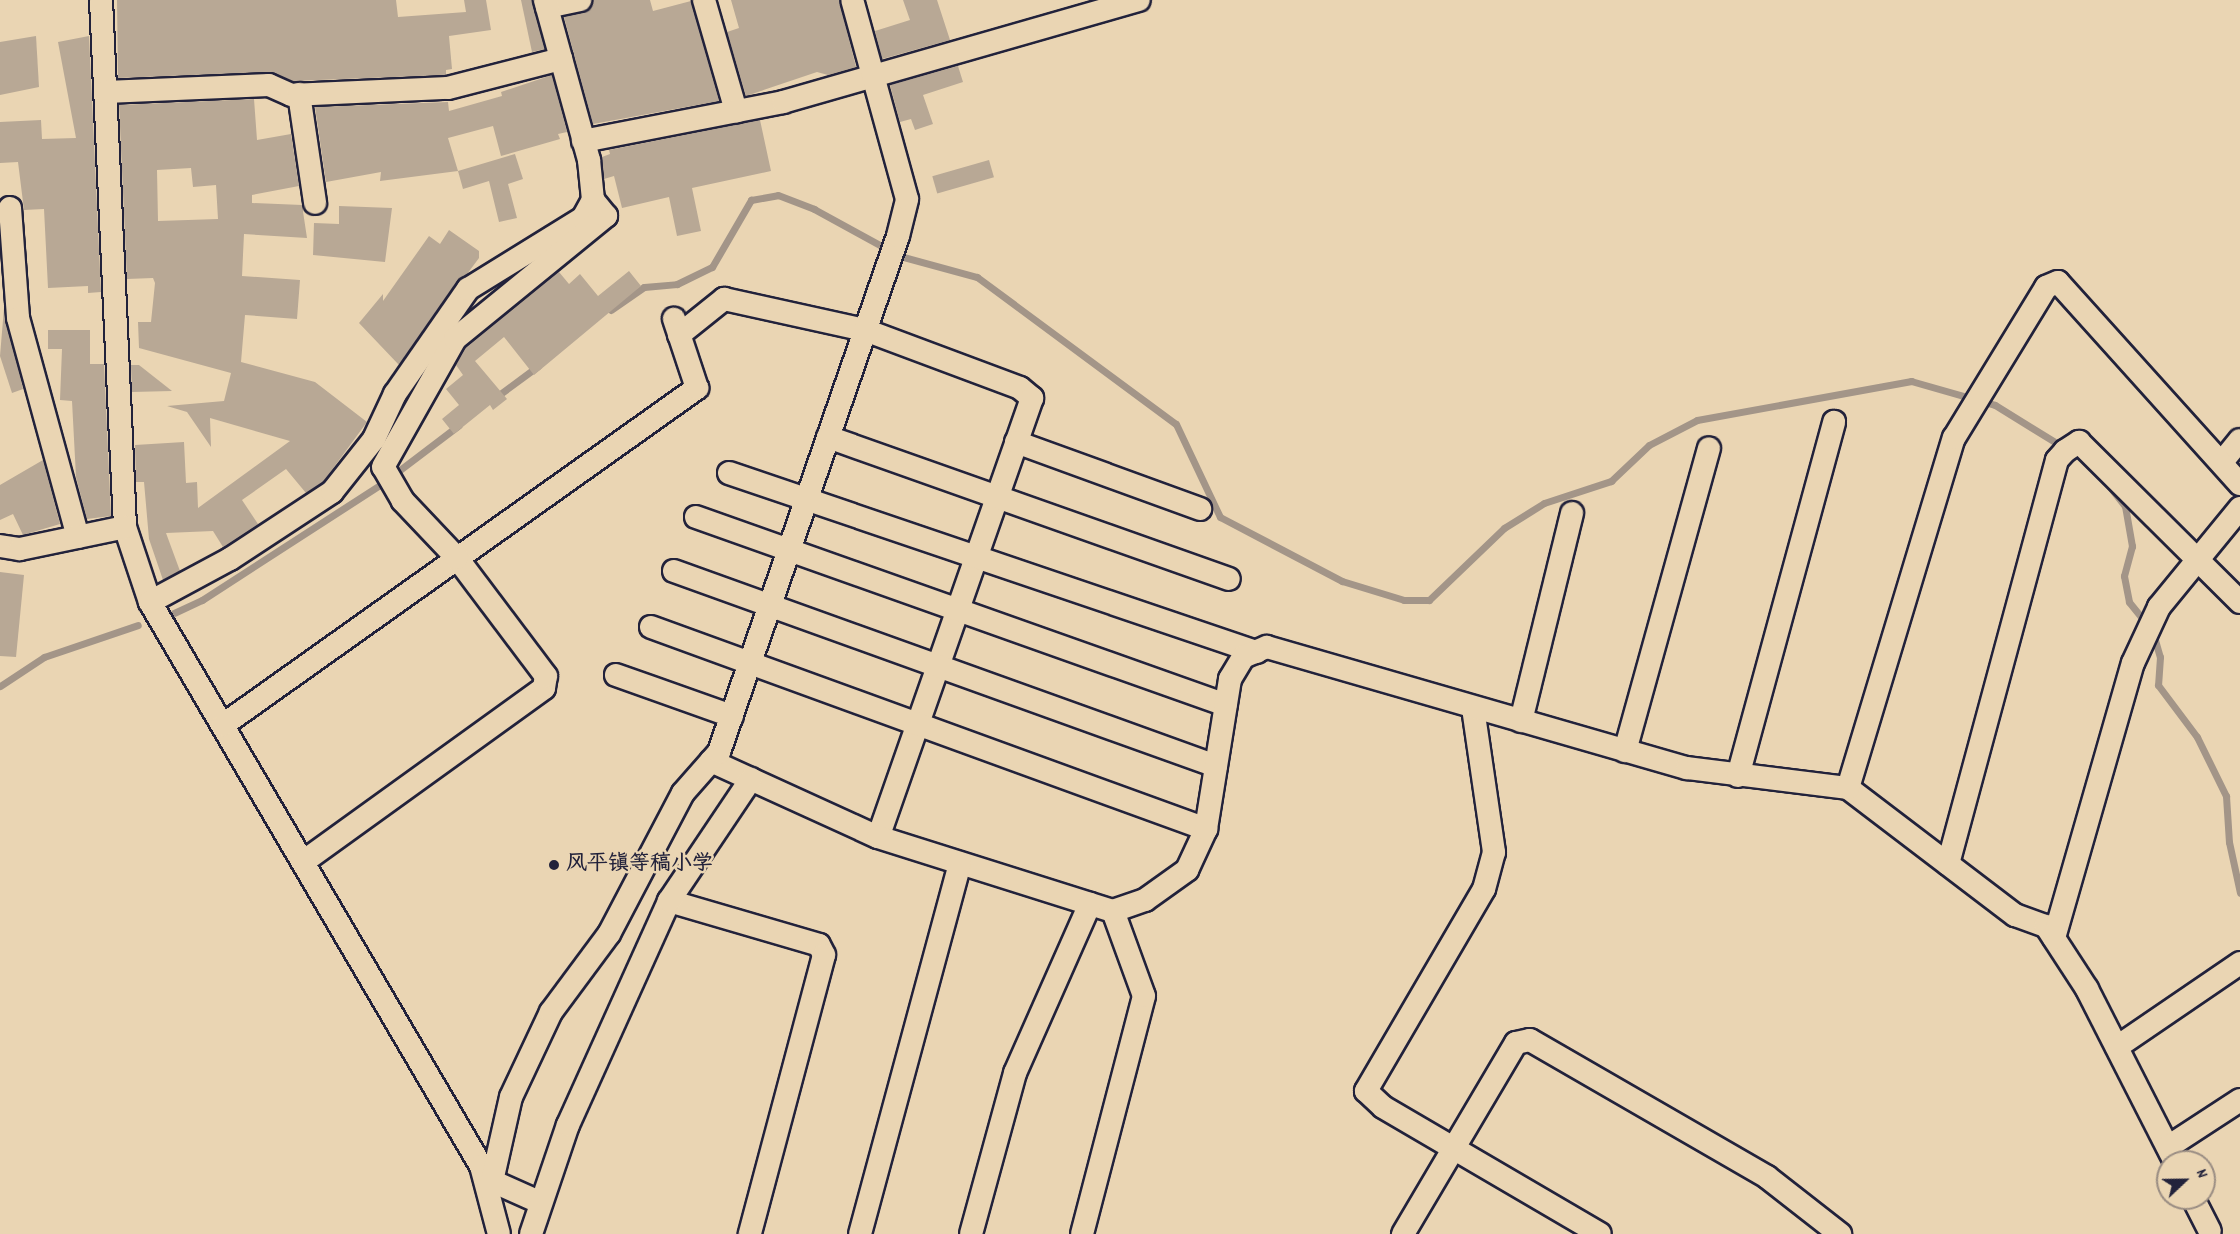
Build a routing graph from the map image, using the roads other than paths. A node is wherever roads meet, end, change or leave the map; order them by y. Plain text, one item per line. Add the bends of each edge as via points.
1 (101, 0) edge
2 (580, 0) edge
3 (704, 0) edge
4 (852, 0) edge
5 (1139, 0) edge
6 (546, 4) edge
7 (561, 59) junction
8 (873, 77) junction
9 (106, 92) junction
10 (299, 94) junction
11 (736, 111) junction
12 (583, 141) junction
13 (593, 200) junction
14 (315, 203) dead end
15 (10, 208) dead end
16 (865, 330) junction
17 (1834, 422) dead end
18 (828, 437) junction
19 (2240, 440) edge
20 (1016, 442) junction
21 (1709, 448) dead end
22 (2222, 462) junction
23 (729, 473) dead end
24 (2240, 484) edge
25 (997, 497) junction
26 (806, 500) junction
27 (2240, 508) edge
28 (1200, 509) dead end
29 (1572, 513) dead end
30 (696, 517) dead end
31 (125, 527) junction
32 (78, 537) junction
33 (0, 546) edge
34 (789, 550) junction
35 (976, 557) junction
36 (457, 558) junction
37 (2197, 560) junction
38 (674, 571) dead end
39 (1229, 579) dead end
40 (2240, 602) edge
41 (150, 603) junction
42 (770, 605) junction
43 (957, 610) junction
44 (651, 627) dead end
45 (1256, 652) junction
46 (750, 663) junction
47 (938, 666) junction
48 (616, 675) dead end
49 (1226, 705) junction
50 (1473, 708) junction
51 (732, 716) junction
52 (1521, 721) junction
53 (918, 724) junction
54 (223, 725) junction
55 (1625, 751) junction
56 (711, 761) junction
57 (1216, 766) junction
58 (1738, 776) junction
59 (751, 779) junction
60 (1848, 788) junction
61 (1206, 829) junction
62 (878, 837) junction
63 (303, 862) junction
64 (960, 863) junction
65 (1948, 864) junction
66 (669, 901) junction
67 (1090, 904) junction
68 (1113, 910) junction
69 (2055, 938) junction
70 (2240, 963) edge
71 (2116, 1047) junction
72 (2240, 1100) edge
73 (1451, 1147) junction
74 (2169, 1150) edge
75 (2178, 1150) edge
76 (490, 1188) junction
77 (539, 1202) junction
78 (2199, 1210) edge
79 (2210, 1231) dead end
80 (499, 1234) edge
81 (531, 1234) edge
82 (750, 1234) edge
83 (860, 1234) edge
84 (971, 1234) edge
85 (1082, 1234) edge
86 (1403, 1234) edge
87 (1600, 1234) edge
88 (1840, 1234) edge

1 - 9 street
2 - 6 street
3 - 11 street
4 - 8 street
5 - 8 street
6 - 7 street
7 - 10 street via 448,88
7 - 12 street
8 - 11 street
8 - 16 street via 907,199
9 - 10 street via 269,84
9 - 31 street
10 - 14 street
11 - 12 street
12 - 13 street
13 - 36 street via 606,216 455,339 383,467 404,501
13 - 41 street via 583,218 468,289 395,394 374,439 332,492 230,559
15 - 32 street via 18,318
16 - 18 street
16 - 20 street via 1020,388 1032,398
16 - 36 street via 724,299 676,327 696,388
17 - 58 street
18 - 25 street
18 - 26 street
19 - 22 street
20 - 25 street
20 - 28 street
21 - 55 street
22 - 24 street
22 - 60 street via 2058,282 2046,287 1954,438
23 - 26 street
25 - 35 street
25 - 39 street
26 - 34 street
26 - 35 street
27 - 37 street
29 - 52 street
30 - 34 street
31 - 32 street
31 - 41 street
32 - 33 street via 20,549
34 - 42 street
34 - 43 street
35 - 43 street
35 - 45 street
36 - 54 street
36 - 63 street via 546,676 544,688
37 - 40 street
37 - 65 street via 2079,442 2057,460
37 - 69 street via 2159,607 2133,663
38 - 42 street
41 - 54 street
42 - 46 street
42 - 47 street
43 - 47 street
43 - 49 street
44 - 46 street
45 - 49 street via 1243,657 1230,679
45 - 50 street via 1267,647
46 - 51 street
46 - 53 street
47 - 53 street
47 - 57 street
48 - 51 street
49 - 57 street
50 - 52 street
50 - 73 street via 1494,852 1484,889 1366,1091 1383,1107
51 - 56 street
52 - 55 street
53 - 61 street
53 - 62 street
54 - 63 street
55 - 58 street via 1687,768
56 - 59 street
56 - 76 street via 683,793 609,934 550,1012 511,1097
57 - 61 street
58 - 60 street
59 - 62 street
59 - 66 street
60 - 65 street
61 - 68 street via 1187,870 1145,900
62 - 64 street
63 - 76 street via 481,1166
64 - 67 street
64 - 83 street
65 - 69 street via 2015,915 2046,926
66 - 77 street via 568,1125
66 - 82 street via 819,945 824,956
67 - 68 street
67 - 84 street via 1015,1073
68 - 85 street via 1144,996
69 - 71 street
70 - 71 street
71 - 74 street
72 - 75 street
73 - 86 street
73 - 87 street
73 - 88 street via 1516,1043 1530,1040 1767,1177
76 - 77 street
76 - 80 street
77 - 81 street
78 - 79 street

